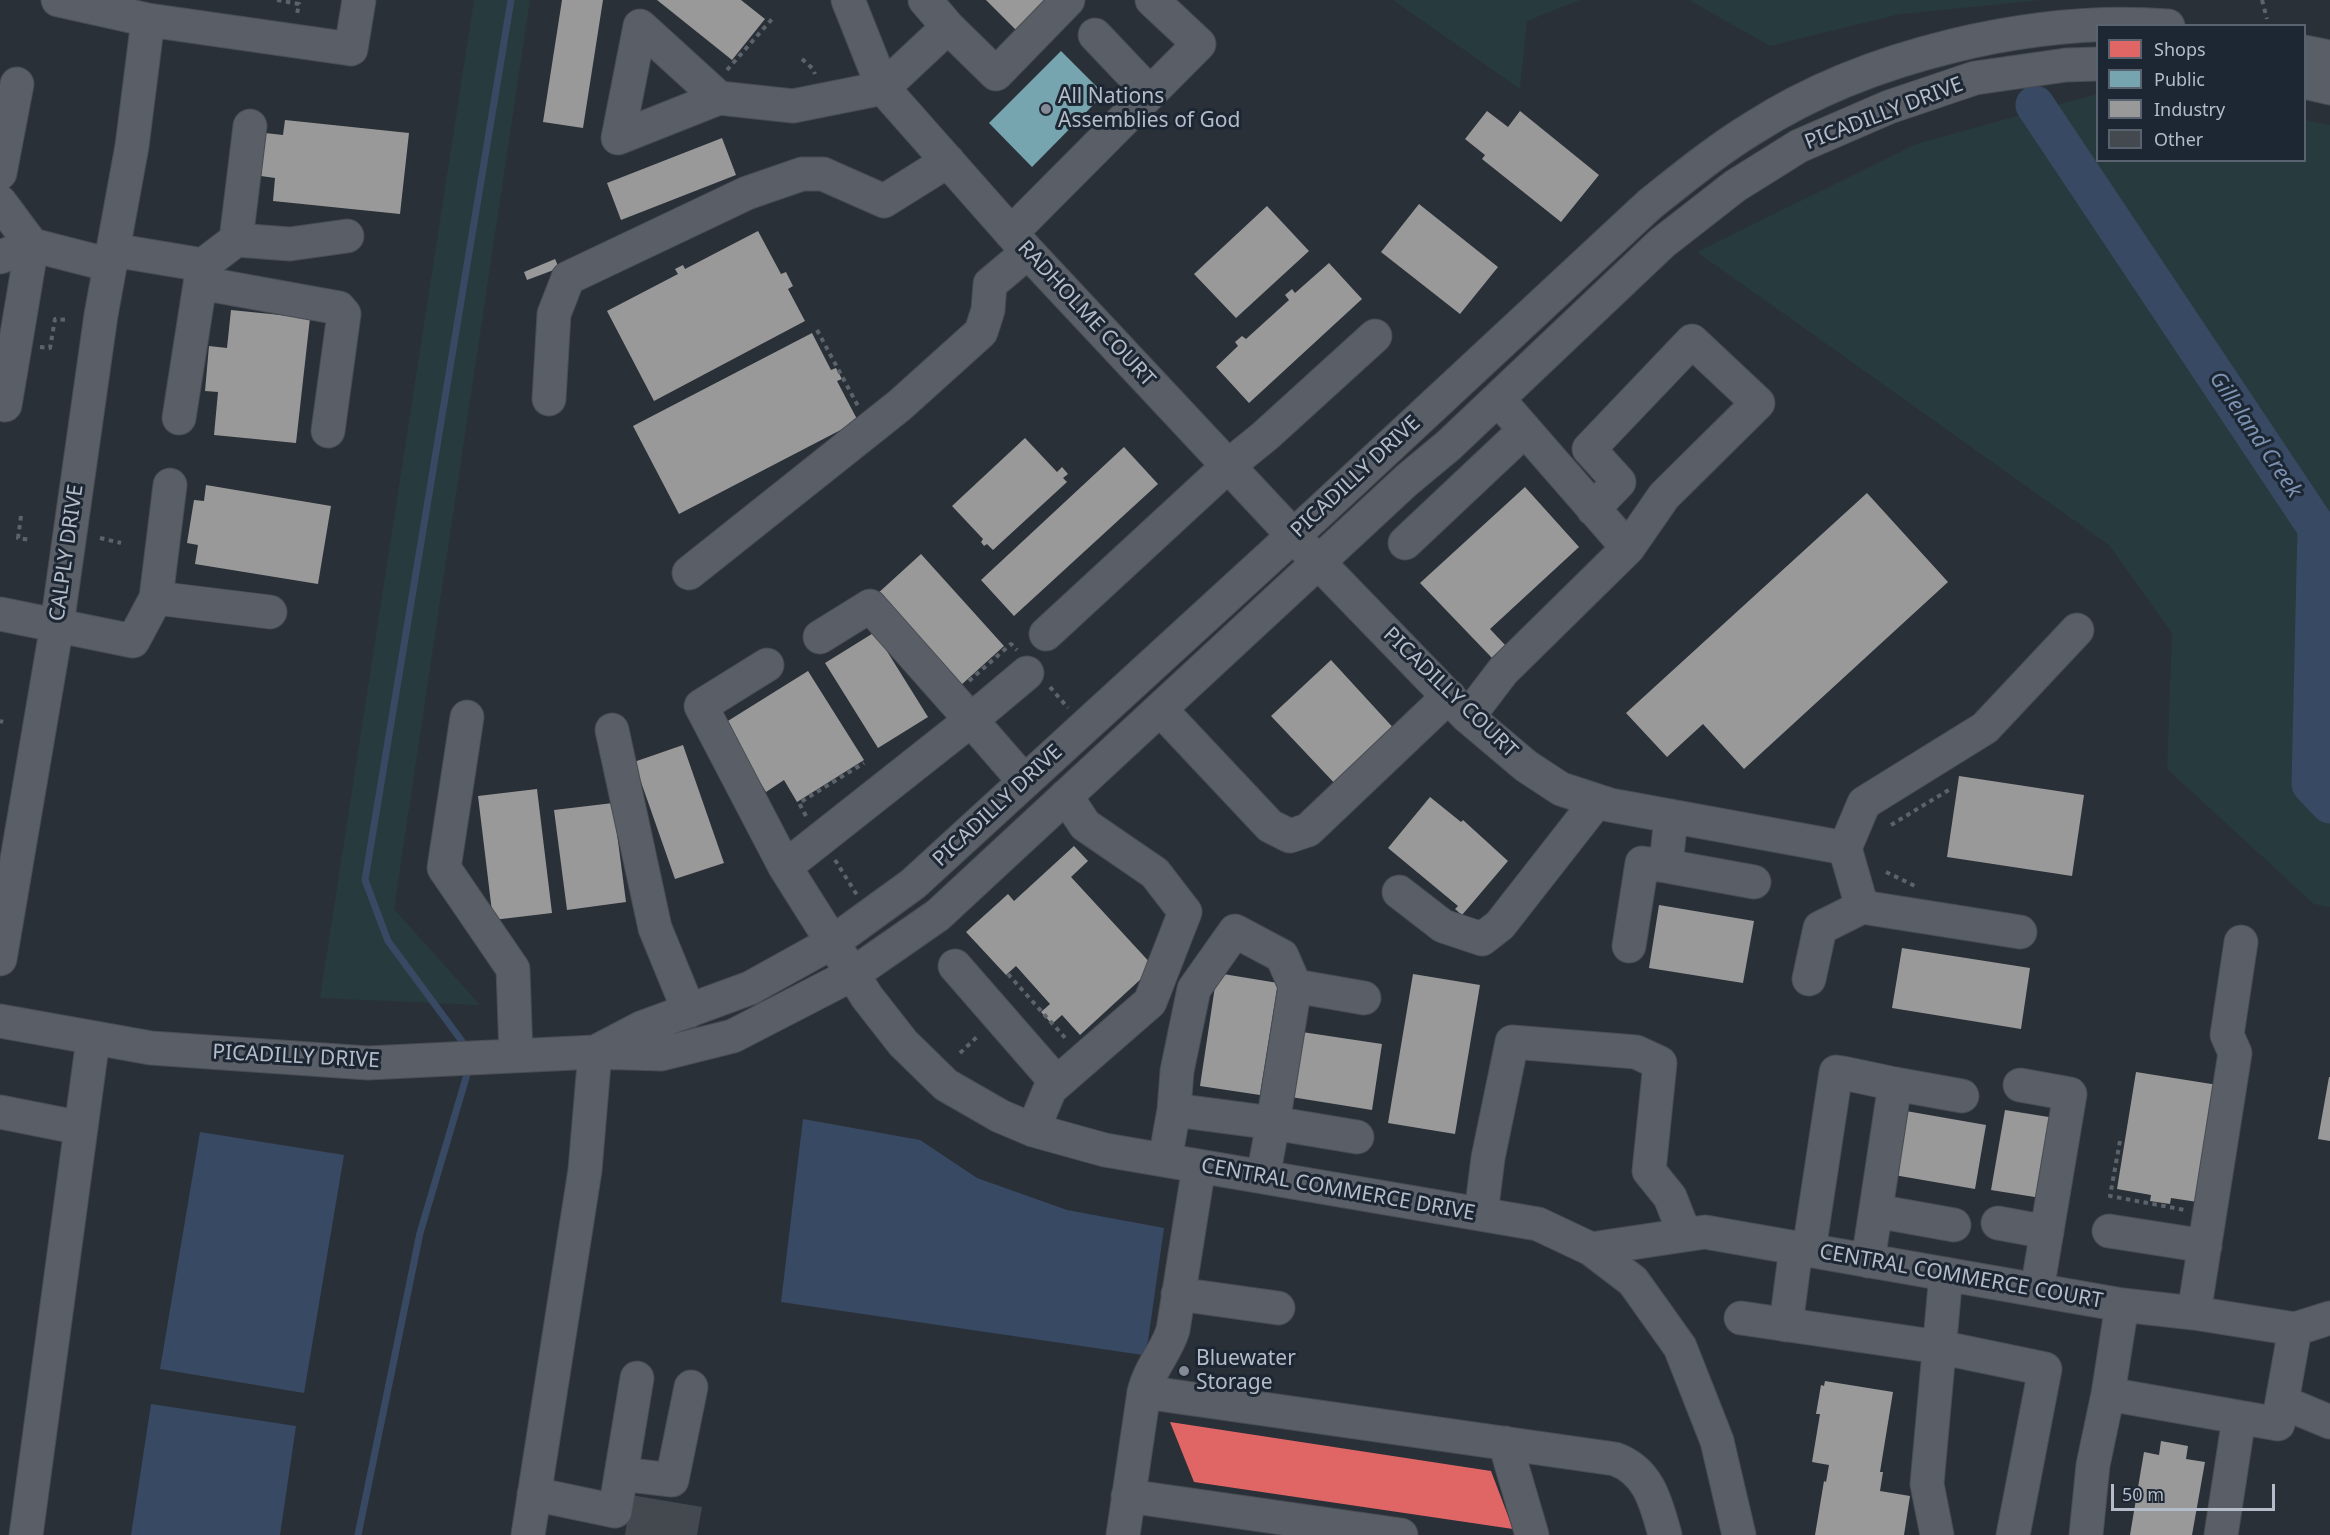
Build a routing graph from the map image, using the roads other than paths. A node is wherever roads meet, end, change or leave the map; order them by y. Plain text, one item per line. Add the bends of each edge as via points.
1 (58, 0) edge
2 (359, 0) edge
3 (848, 0) edge
4 (925, 0) edge
5 (1068, 0) edge
6 (1152, 0) edge
7 (2167, 0) edge
8 (148, 20) junction
9 (2166, 24) edge
10 (2096, 25) edge
11 (948, 27) junction
12 (1095, 35) dead end
13 (2306, 52) edge
14 (2330, 57) edge
15 (2096, 64) edge
16 (2306, 82) edge
17 (17, 84) dead end
18 (721, 88) road end
19 (883, 88) junction
20 (2330, 88) edge
21 (1150, 93) junction
22 (250, 126) dead end
23 (948, 161) junction
24 (0, 173) edge
25 (0, 202) edge
26 (347, 236) dead end
27 (236, 240) junction
28 (1019, 242) junction
29 (32, 245) junction
30 (112, 257) junction
31 (0, 258) edge
32 (202, 274) junction
33 (1375, 336) dead end
34 (549, 399) dead end
35 (1498, 399) junction
36 (5, 405) dead end
37 (179, 418) dead end
38 (1525, 430) junction
39 (328, 431) dead end
40 (1228, 466) junction
41 (170, 485) dead end
42 (1593, 508) junction
43 (1294, 536) junction
44 (1405, 543) dead end
45 (1628, 548) junction
46 (1319, 563) junction
47 (688, 573) dead end
48 (156, 598) junction
49 (270, 612) dead end
50 (0, 614) edge
51 (57, 625) junction
52 (2077, 630) dead end
53 (1046, 634) dead end
54 (820, 637) dead end
55 (767, 665) dead end
56 (1026, 674) dead end
57 (1458, 706) junction
58 (1160, 709) junction
59 (467, 717) dead end
60 (971, 720) junction
61 (612, 730) dead end
62 (1024, 781) junction
63 (1066, 796) junction
64 (1597, 801) junction
65 (1671, 816) junction
66 (1845, 848) junction
67 (1666, 866) junction
68 (785, 867) junction
69 (1754, 882) dead end
70 (1399, 892) dead end
71 (1862, 907) junction
72 (2020, 932) dead end
73 (833, 942) junction
74 (2241, 942) dead end
75 (1629, 945) dead end
76 (0, 959) edge
77 (956, 966) dead end
78 (853, 974) junction
79 (1809, 979) dead end
80 (1295, 986) junction
81 (1364, 998) dead end
82 (689, 1011) junction
83 (0, 1021) edge
84 (93, 1039) junction
85 (595, 1052) junction
86 (516, 1055) junction
87 (1057, 1083) junction
88 (1895, 1084) junction
89 (2020, 1084) dead end
90 (1962, 1096) dead end
91 (1174, 1110) junction
92 (0, 1112) edge
93 (1273, 1123) junction
94 (81, 1128) junction
95 (1033, 1130) junction
96 (1357, 1137) dead end
97 (1165, 1160) junction
98 (1198, 1166) junction
99 (1263, 1177) junction
100 (1876, 1211) junction
101 (1481, 1214) junction
102 (1998, 1223) dead end
103 (1954, 1225) dead end
104 (2207, 1230) junction
105 (2047, 1232) junction
106 (2109, 1232) dead end
107 (1685, 1235) junction
108 (1591, 1249) junction
109 (1802, 1249) junction
110 (1868, 1261) junction
111 (1946, 1274) junction
112 (2037, 1290) junction
113 (1178, 1294) junction
114 (2122, 1305) junction
115 (1278, 1308) dead end
116 (2194, 1313) junction
117 (1741, 1318) dead end
118 (2330, 1318) edge
119 (1786, 1325) junction
120 (2295, 1329) junction
121 (1939, 1347) junction
122 (637, 1378) dead end
123 (691, 1387) dead end
124 (1144, 1392) junction
125 (2109, 1394) junction
126 (2282, 1402) junction
127 (2239, 1418) junction
128 (2330, 1422) edge
129 (1505, 1443) junction
130 (621, 1474) junction
131 (534, 1494) junction
132 (1128, 1496) junction
133 (613, 1523) edge
134 (26, 1535) edge
135 (528, 1535) edge
136 (1122, 1535) edge
137 (1401, 1535) edge
138 (1532, 1535) edge
139 (1665, 1535) edge
140 (1739, 1535) edge
141 (1937, 1535) edge
142 (2013, 1535) edge
143 (2086, 1535) edge
144 (2221, 1535) edge

1 - 8 street
2 - 8 street via 351,49
3 - 19 street, RADHOLME COURT
4 - 11 street
5 - 11 street via 996,74
6 - 21 street via 1198,44
7 - 9 street
8 - 30 street, CALPLY DRIVE via 132,146
10 - 43 street, PICADILLY DRIVE via 1949,46 1819,92 1754,127 1650,204
11 - 19 street
12 - 21 street
13 - 14 street
15 - 35 street, PICADILLY DRIVE via 2066,64 1975,78 1888,107 1799,146 1736,186 1662,243
16 - 20 street
17 - 24 street
18 - 19 street via 793,106
19 - 23 street, RADHOLME COURT
21 - 28 street
22 - 27 street
23 - 28 street, RADHOLME COURT
23 - 34 street via 884,201 823,174 802,174 747,193 568,278 554,314
25 - 29 street
26 - 27 street via 290,244
27 - 32 street
28 - 40 street, RADHOLME COURT
28 - 47 street via 990,284 981,332 900,405
29 - 30 street
29 - 31 street
29 - 36 street
30 - 32 street
30 - 51 street, CALPLY DRIVE
32 - 37 street
32 - 39 street via 339,308 344,314
33 - 40 street
35 - 38 street
35 - 46 street, PICADILLY DRIVE
38 - 42 street
38 - 44 street
40 - 43 street, RADHOLME COURT
40 - 53 street
41 - 48 street
42 - 45 street
42 - 45 street via 1619,482 1589,449 1692,341 1758,403 1664,495
43 - 46 street, PICADILLY COURT
43 - 62 street, PICADILLY DRIVE
45 - 57 street via 1503,671
46 - 57 street, PICADILLY COURT
46 - 58 street, PICADILLY DRIVE
48 - 49 street
48 - 51 street via 133,641
50 - 51 street
51 - 76 street, CALPLY DRIVE
52 - 66 street via 1985,728 1864,803
54 - 60 street via 870,606
55 - 68 street, CENTRAL COMMERCE DRIVE via 701,706
56 - 60 street
57 - 58 street via 1308,830 1290,836 1270,826
57 - 64 street, PICADILLY COURT via 1527,766 1561,789
58 - 63 street, PICADILLY DRIVE
59 - 86 street via 444,868 513,969
60 - 62 street
60 - 68 street
61 - 82 street via 655,928
62 - 73 street, PICADILLY DRIVE via 913,884
63 - 78 street, PICADILLY DRIVE via 938,915
63 - 87 street via 1085,825 1155,873 1185,912 1150,1002
64 - 65 street, PICADILLY COURT
64 - 70 street via 1500,925 1482,939 1443,926
65 - 66 street, PICADILLY COURT
65 - 67 street
66 - 71 street
67 - 69 street
67 - 75 street via 1642,863
68 - 73 street, CENTRAL COMMERCE DRIVE
71 - 72 street
71 - 79 street via 1820,928
73 - 78 street, CENTRAL COMMERCE DRIVE
73 - 82 street, PICADILLY DRIVE via 750,988
74 - 104 street via 2227,1035 2235,1053
77 - 87 street
78 - 85 street, PICADILLY DRIVE via 733,1036 661,1054
78 - 95 street, CENTRAL COMMERCE DRIVE via 903,1043 946,1085
80 - 81 street
80 - 91 street via 1282,956 1235,930 1194,988 1177,1071
80 - 93 street
82 - 85 street, PICADILLY DRIVE via 641,1028
83 - 84 street, PICADILLY DRIVE
84 - 86 street, PICADILLY DRIVE via 151,1048 368,1063
84 - 94 street
85 - 86 street, PICADILLY DRIVE
85 - 131 street via 585,1170
87 - 95 street via 1050,1089
88 - 90 street
88 - 100 street
88 - 109 street via 1836,1072
89 - 105 street via 2070,1094
91 - 93 street
91 - 97 street
92 - 94 street
93 - 96 street
93 - 99 street
94 - 134 street
95 - 97 street, CENTRAL COMMERCE DRIVE via 1105,1150
97 - 98 street, CENTRAL COMMERCE DRIVE
98 - 99 street, CENTRAL COMMERCE DRIVE
98 - 113 street
99 - 101 street, CENTRAL COMMERCE DRIVE
100 - 103 street
100 - 110 street
101 - 107 street via 1488,1158 1512,1042 1636,1052 1659,1063 1648,1171 1670,1197
101 - 108 street, CENTRAL COMMERCE DRIVE via 1538,1224
102 - 105 street
104 - 106 street
104 - 116 street
105 - 112 street
107 - 108 street, CENTRAL COMMERCE COURT
107 - 109 street, CENTRAL COMMERCE COURT via 1705,1232
108 - 140 street, CENTRAL COMMERCE DRIVE via 1633,1281 1680,1347 1717,1441
109 - 110 street, CENTRAL COMMERCE COURT
109 - 119 street
110 - 111 street, CENTRAL COMMERCE COURT
111 - 112 street, CENTRAL COMMERCE COURT
111 - 121 street
112 - 114 street, CENTRAL COMMERCE COURT
113 - 115 street
113 - 124 street via 1170,1338 1149,1373
114 - 116 street, CENTRAL COMMERCE COURT
114 - 125 street
116 - 120 street, CENTRAL COMMERCE COURT
117 - 119 street
118 - 120 street, CENTRAL COMMERCE COURT
119 - 121 street
120 - 126 street
121 - 141 street via 1927,1484
121 - 142 street via 2045,1369
122 - 130 street
123 - 130 street via 672,1480
124 - 129 street
124 - 132 street
125 - 127 street
125 - 143 street via 2093,1465
126 - 127 street via 2278,1424
126 - 128 street
127 - 144 street
129 - 138 street
129 - 139 street via 1595,1455 1629,1464 1648,1486
130 - 133 street
131 - 133 street
131 - 135 street
132 - 136 street
132 - 137 street

